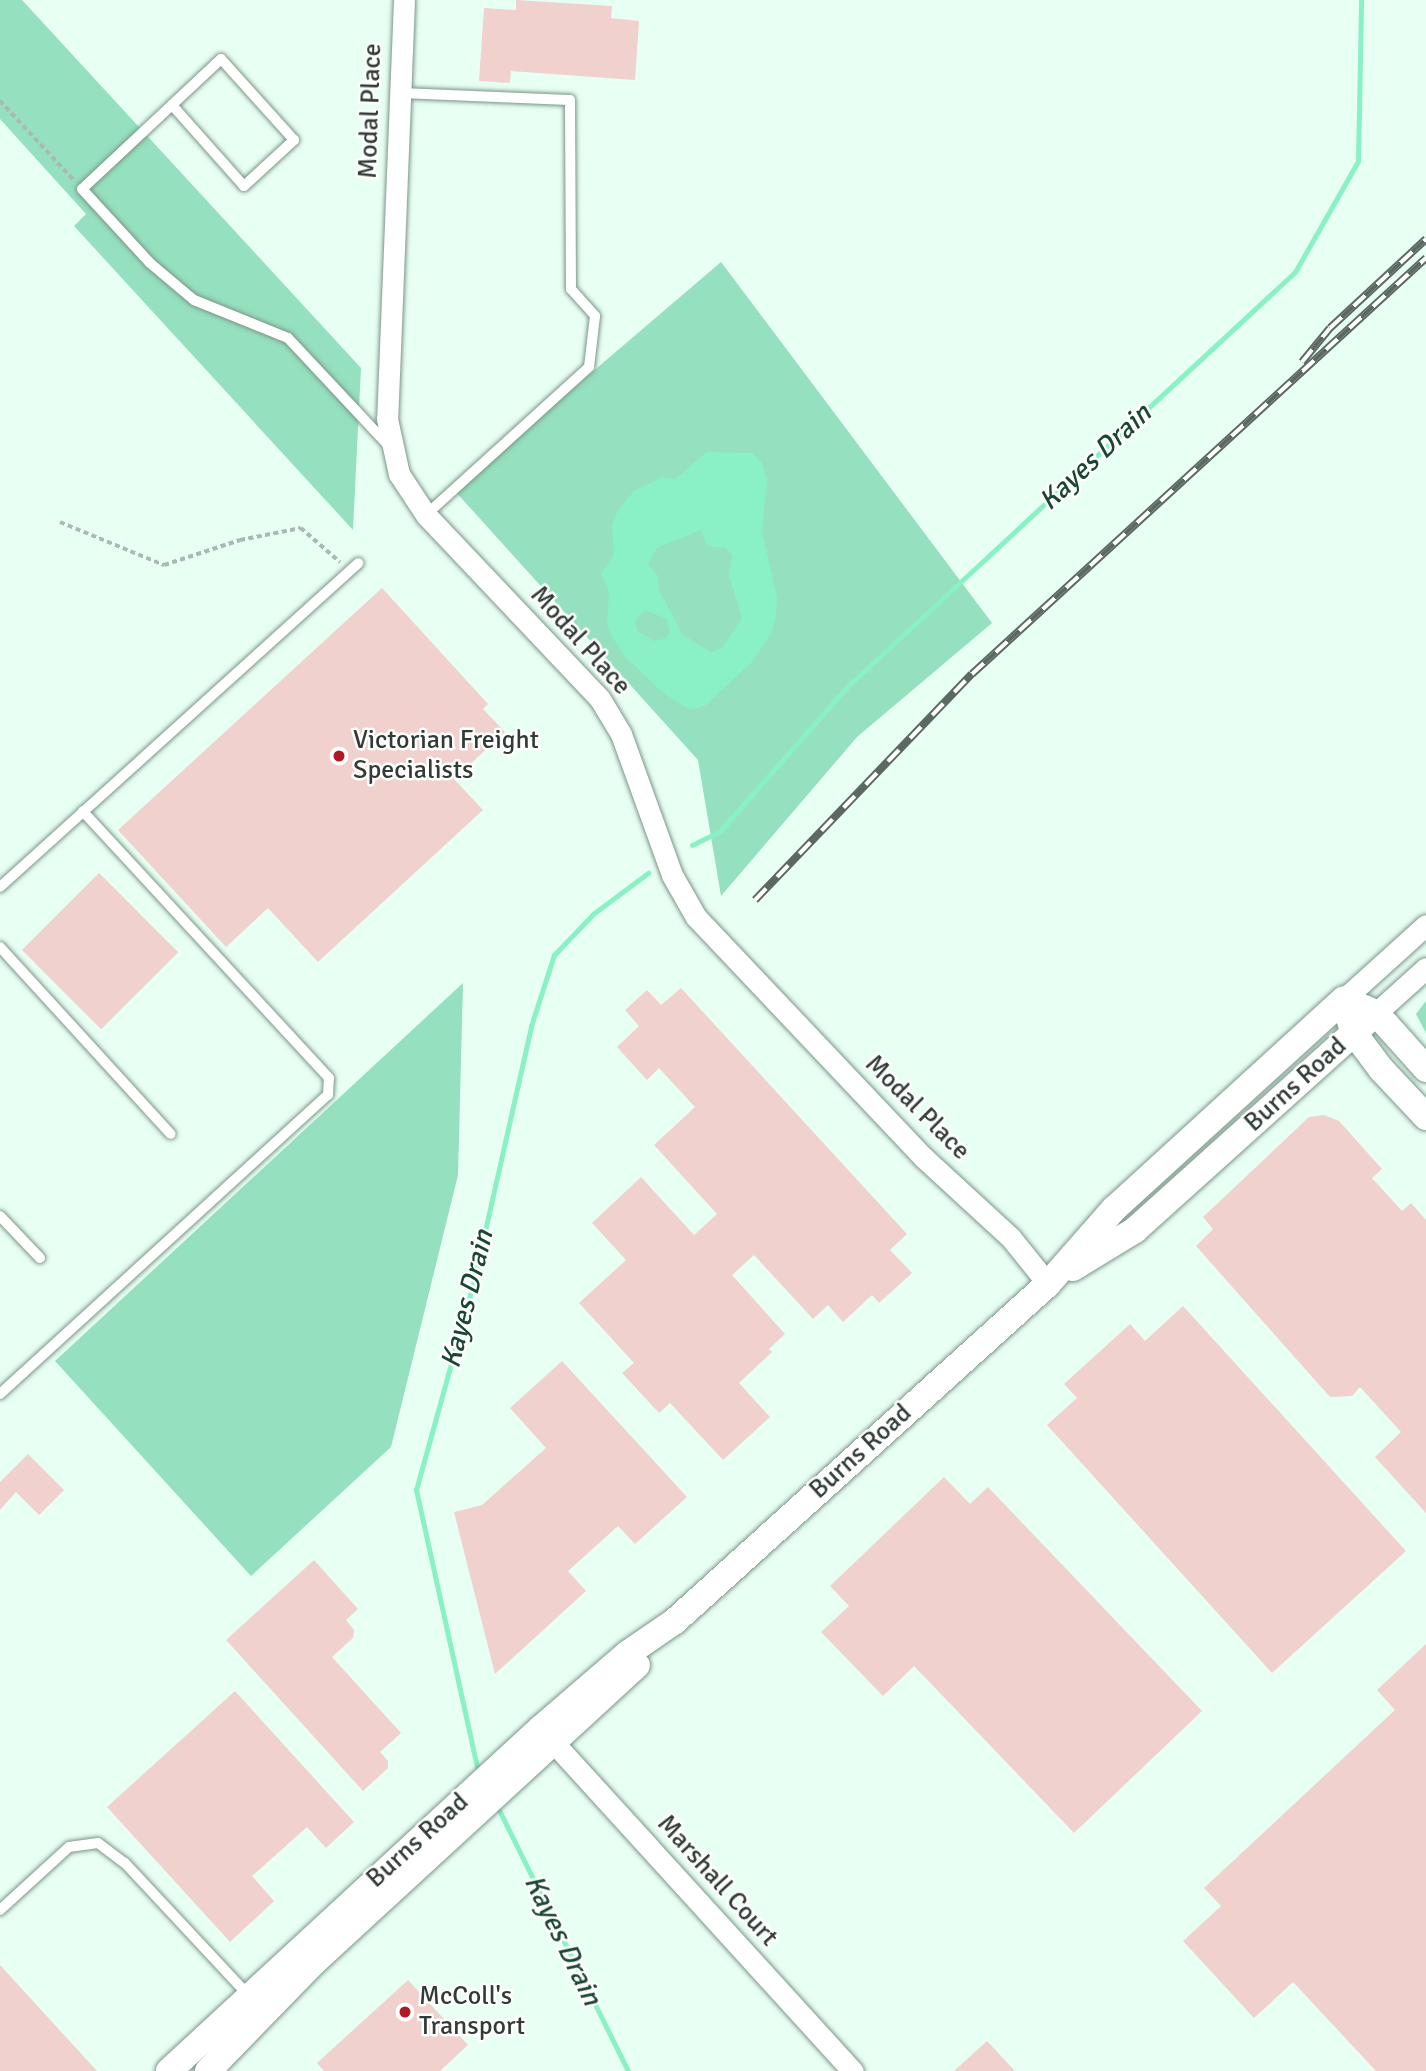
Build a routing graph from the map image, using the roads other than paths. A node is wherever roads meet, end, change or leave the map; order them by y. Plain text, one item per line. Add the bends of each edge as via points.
1 (404, 0) edge
2 (400, 93) junction
3 (172, 105) junction
4 (391, 448) junction
5 (426, 515) junction
6 (354, 567) road end
7 (83, 811) junction
8 (0, 887) edge
9 (1426, 925) edge
10 (0, 947) edge
11 (1426, 968) edge
12 (1345, 999) junction
13 (1376, 1013) junction
14 (1354, 1033) junction
15 (1426, 1069) edge
16 (1426, 1117) edge
17 (171, 1134) dead end
18 (0, 1216) edge
19 (40, 1258) dead end
20 (1048, 1284) junction
21 (0, 1394) edge
22 (548, 1736) junction
23 (0, 1910) edge
24 (257, 2004) junction
25 (169, 2071) edge
26 (208, 2071) edge
27 (853, 2071) edge

1 - 2 street, Modal Place
2 - 4 street, Modal Place via 388,394
2 - 5 lane via 570,100 571,289 595,316 589,367
3 - 3 lane via 221,59 294,140 244,186
3 - 4 lane via 82,189 150,263 194,300 288,338
4 - 5 street, Modal Place via 399,474
5 - 20 street, Modal Place via 600,699 621,734 672,876 696,917 914,1148 1011,1238
6 - 7 lane
7 - 8 lane
7 - 21 lane via 329,1078 328,1095
9 - 12 street
10 - 17 lane
11 - 13 street
12 - 13 street
12 - 14 street
12 - 20 street, Burns Road via 1114,1209
13 - 14 street, Burns Road
13 - 15 street
14 - 16 street
14 - 20 street, Burns Road via 1135,1230
18 - 19 lane
20 - 22 street, Burns Road via 675,1621 627,1654
22 - 24 street, Burns Road via 411,1872
22 - 27 street, Marshall Court
23 - 24 lane via 69,1847 98,1843 125,1863
24 - 25 street, Burns Road
24 - 26 street, Burns Road

